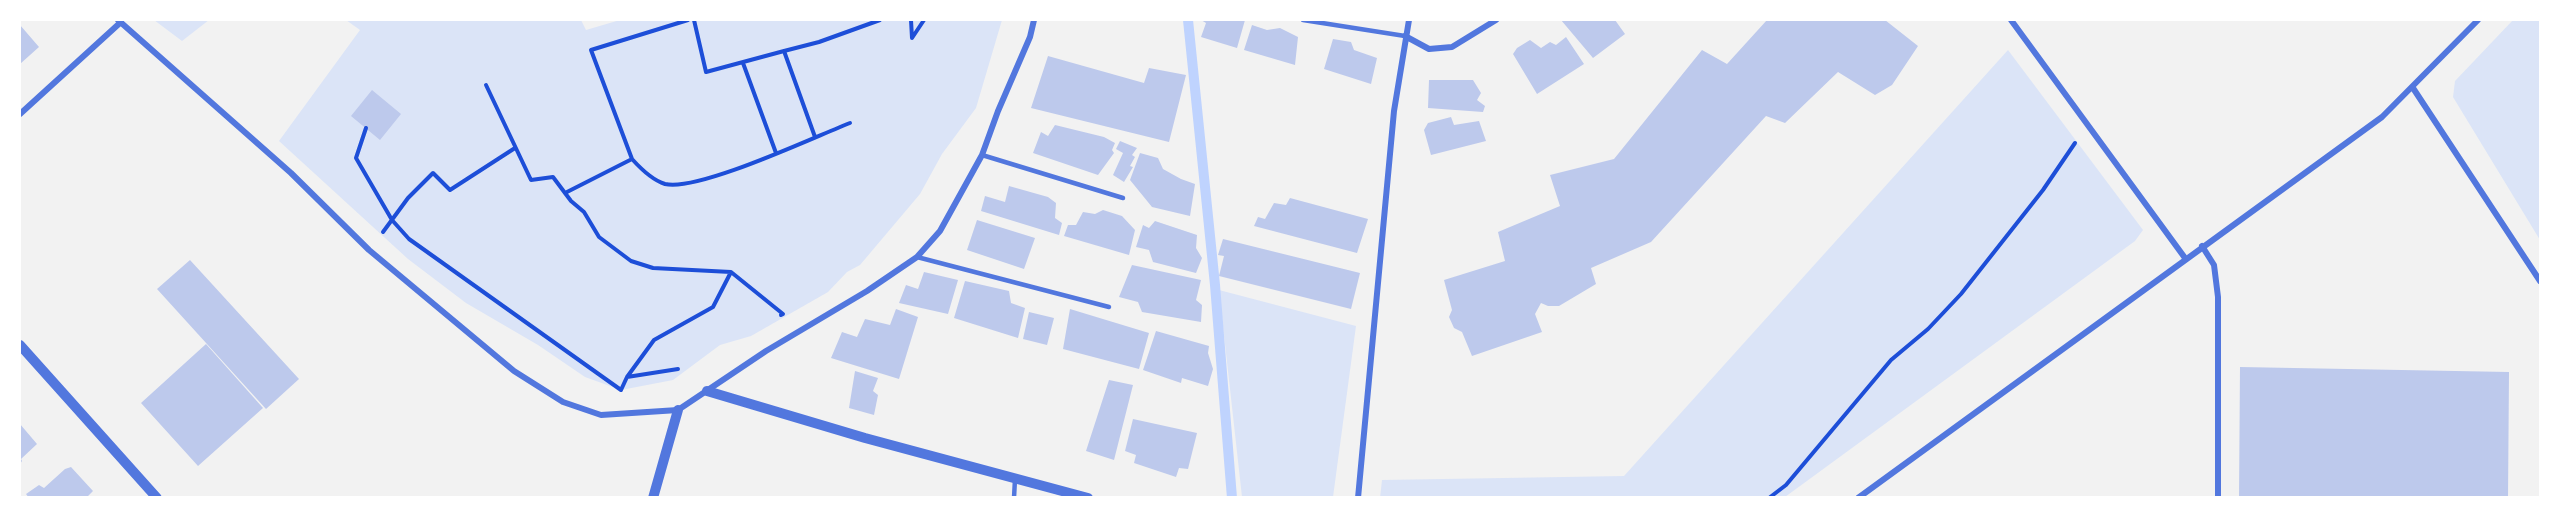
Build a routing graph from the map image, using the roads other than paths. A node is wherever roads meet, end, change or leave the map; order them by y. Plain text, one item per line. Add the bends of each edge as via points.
1 (1034, 20) edge
2 (1303, 20) edge
3 (1409, 20) edge
4 (1496, 20) edge
5 (2011, 20) edge
6 (2478, 20) edge
7 (120, 21) edge
8 (1405, 36) junction
9 (2413, 88) junction
10 (20, 114) edge
11 (982, 155) junction
12 (1123, 198) dead end
13 (2202, 246) junction
14 (917, 257) junction
15 (2185, 258) junction
16 (2541, 281) edge
17 (1109, 307) dead end
18 (20, 345) edge
19 (707, 392) junction
20 (678, 410) junction
21 (1015, 478) junction
22 (157, 498) edge
23 (653, 498) edge
24 (1014, 498) edge
25 (1088, 498) edge
26 (1358, 498) edge
27 (1858, 498) edge
28 (2218, 498) edge

1 - 11 street
2 - 8 lane
3 - 8 street
4 - 8 street via 1452,47 1430,49
5 - 15 street
6 - 9 street
7 - 10 street
7 - 20 street via 291,173 369,250 514,371 563,402 601,416
8 - 26 street via 1394,111
9 - 13 street via 2382,117
9 - 16 street
11 - 12 lane
11 - 14 street via 940,231
13 - 15 street
13 - 28 street via 2214,266 2218,297
14 - 17 lane
14 - 19 street
15 - 27 street
18 - 22 street
19 - 20 street
19 - 21 street
20 - 23 street
21 - 24 lane
21 - 25 street

